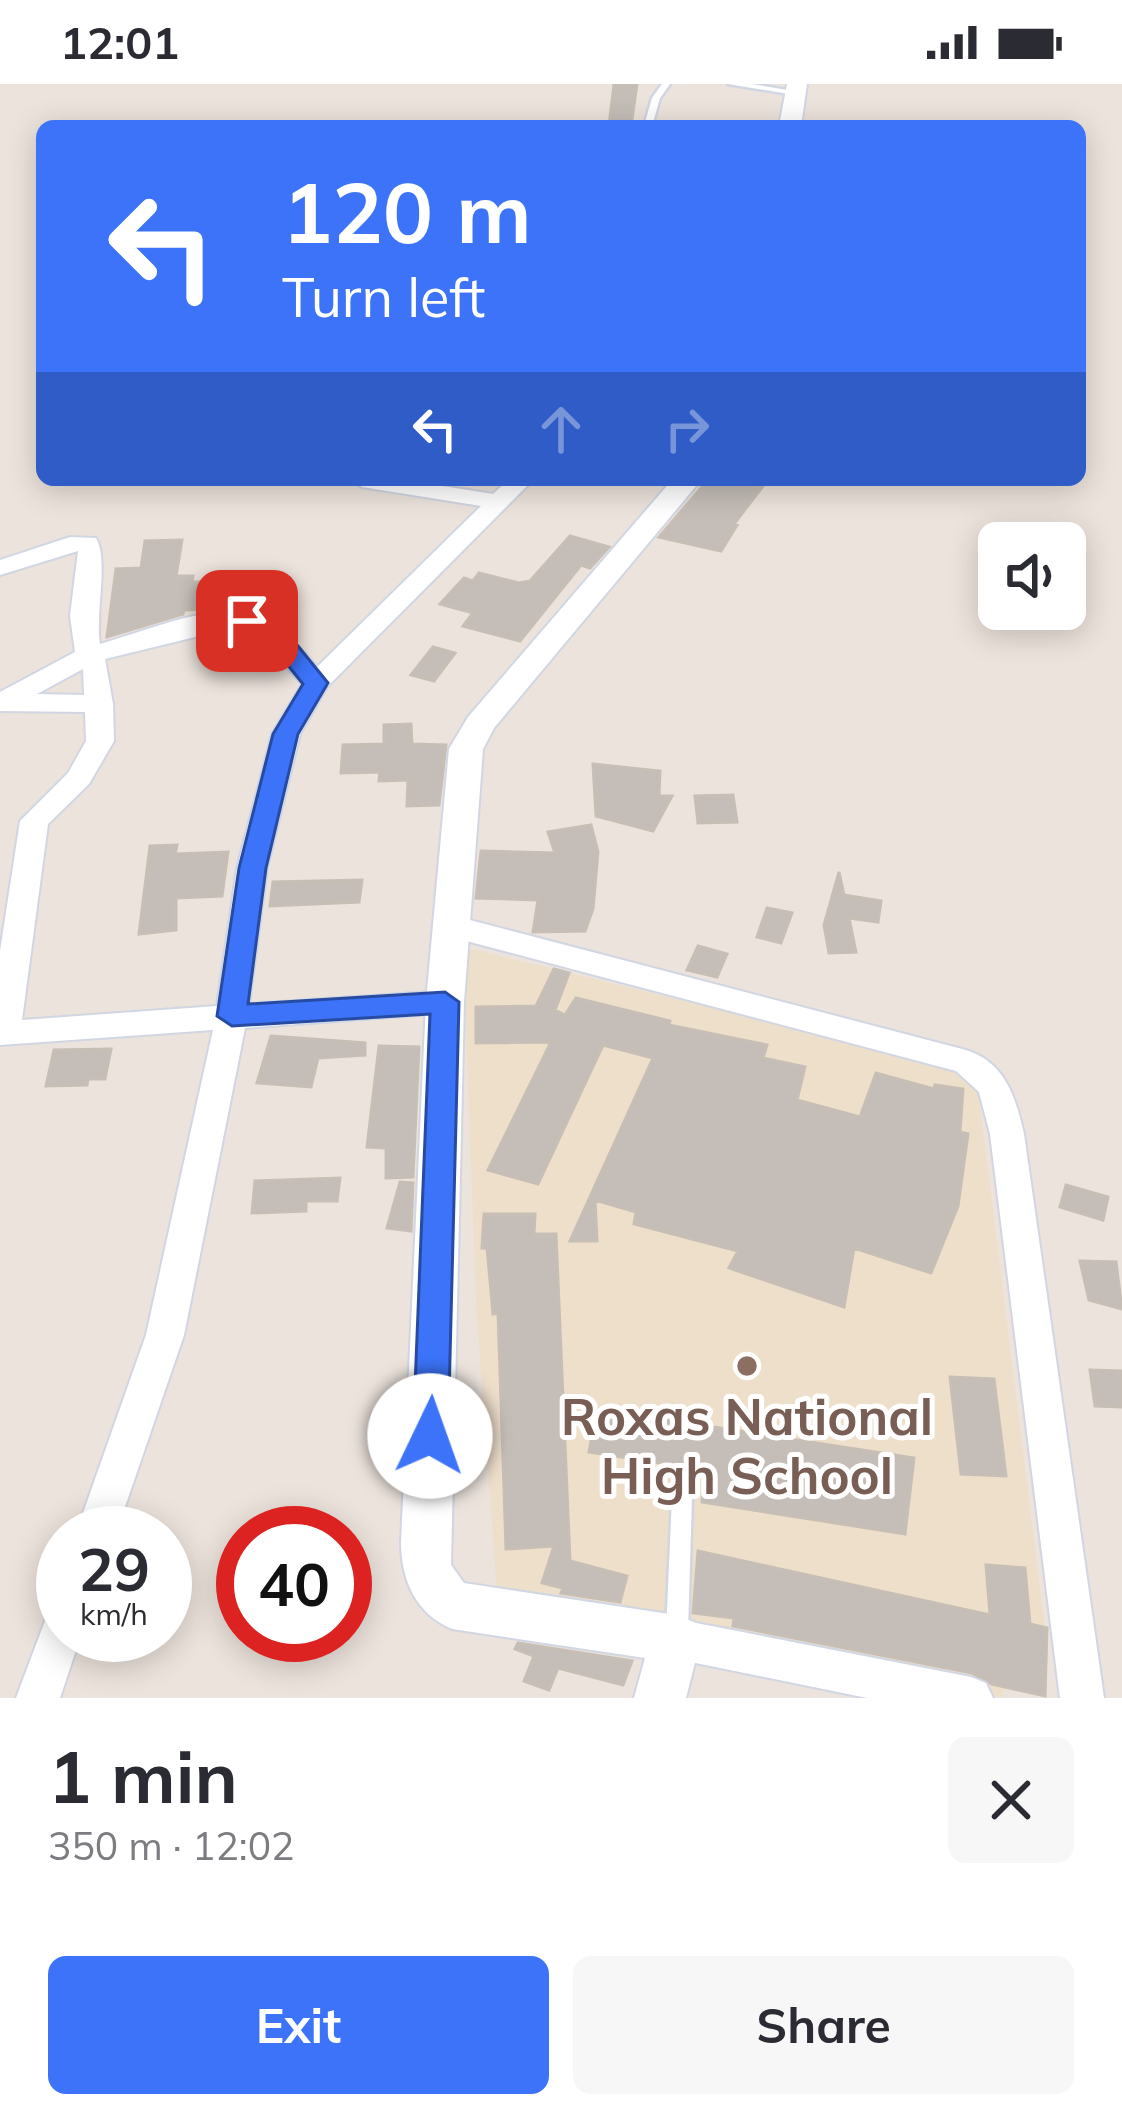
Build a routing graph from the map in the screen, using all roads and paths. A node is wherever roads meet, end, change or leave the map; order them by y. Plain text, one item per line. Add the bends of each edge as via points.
1 (666, 84) edge
2 (732, 84) edge
3 (796, 88) edge
4 (650, 120) edge
5 (791, 120) edge
6 (442, 486) edge
7 (682, 486) edge
8 (509, 491) edge
9 (0, 568) edge
10 (89, 656) junction
11 (316, 683) junction
12 (2, 702) edge
13 (100, 704) junction
14 (451, 926) junction
15 (445, 1002) junction
16 (232, 1016) junction
17 (2, 1032) edge
18 (682, 1497) dead end
19 (105, 1506) edge
20 (676, 1639) junction
21 (51, 1662) edge
22 (38, 1698) edge
23 (660, 1698) edge
24 (970, 1698) edge
25 (1082, 1698) edge

1 - 4 lane
2 - 3 lane
3 - 5 street
6 - 8 street
7 - 14 street via 466,749
8 - 11 street
9 - 10 street via 87,543
10 - 11 street via 247,621 280,640
10 - 12 street
10 - 13 street
11 - 16 street via 280,757 252,868
12 - 13 street
13 - 17 street via 91,761 34,821
14 - 15 street
14 - 25 street via 983,1071 998,1092 1007,1134
15 - 16 street
15 - 20 street via 425,1572 452,1606
16 - 17 street
16 - 19 street via 165,1334
18 - 20 lane
20 - 23 street
20 - 24 street
21 - 22 street

